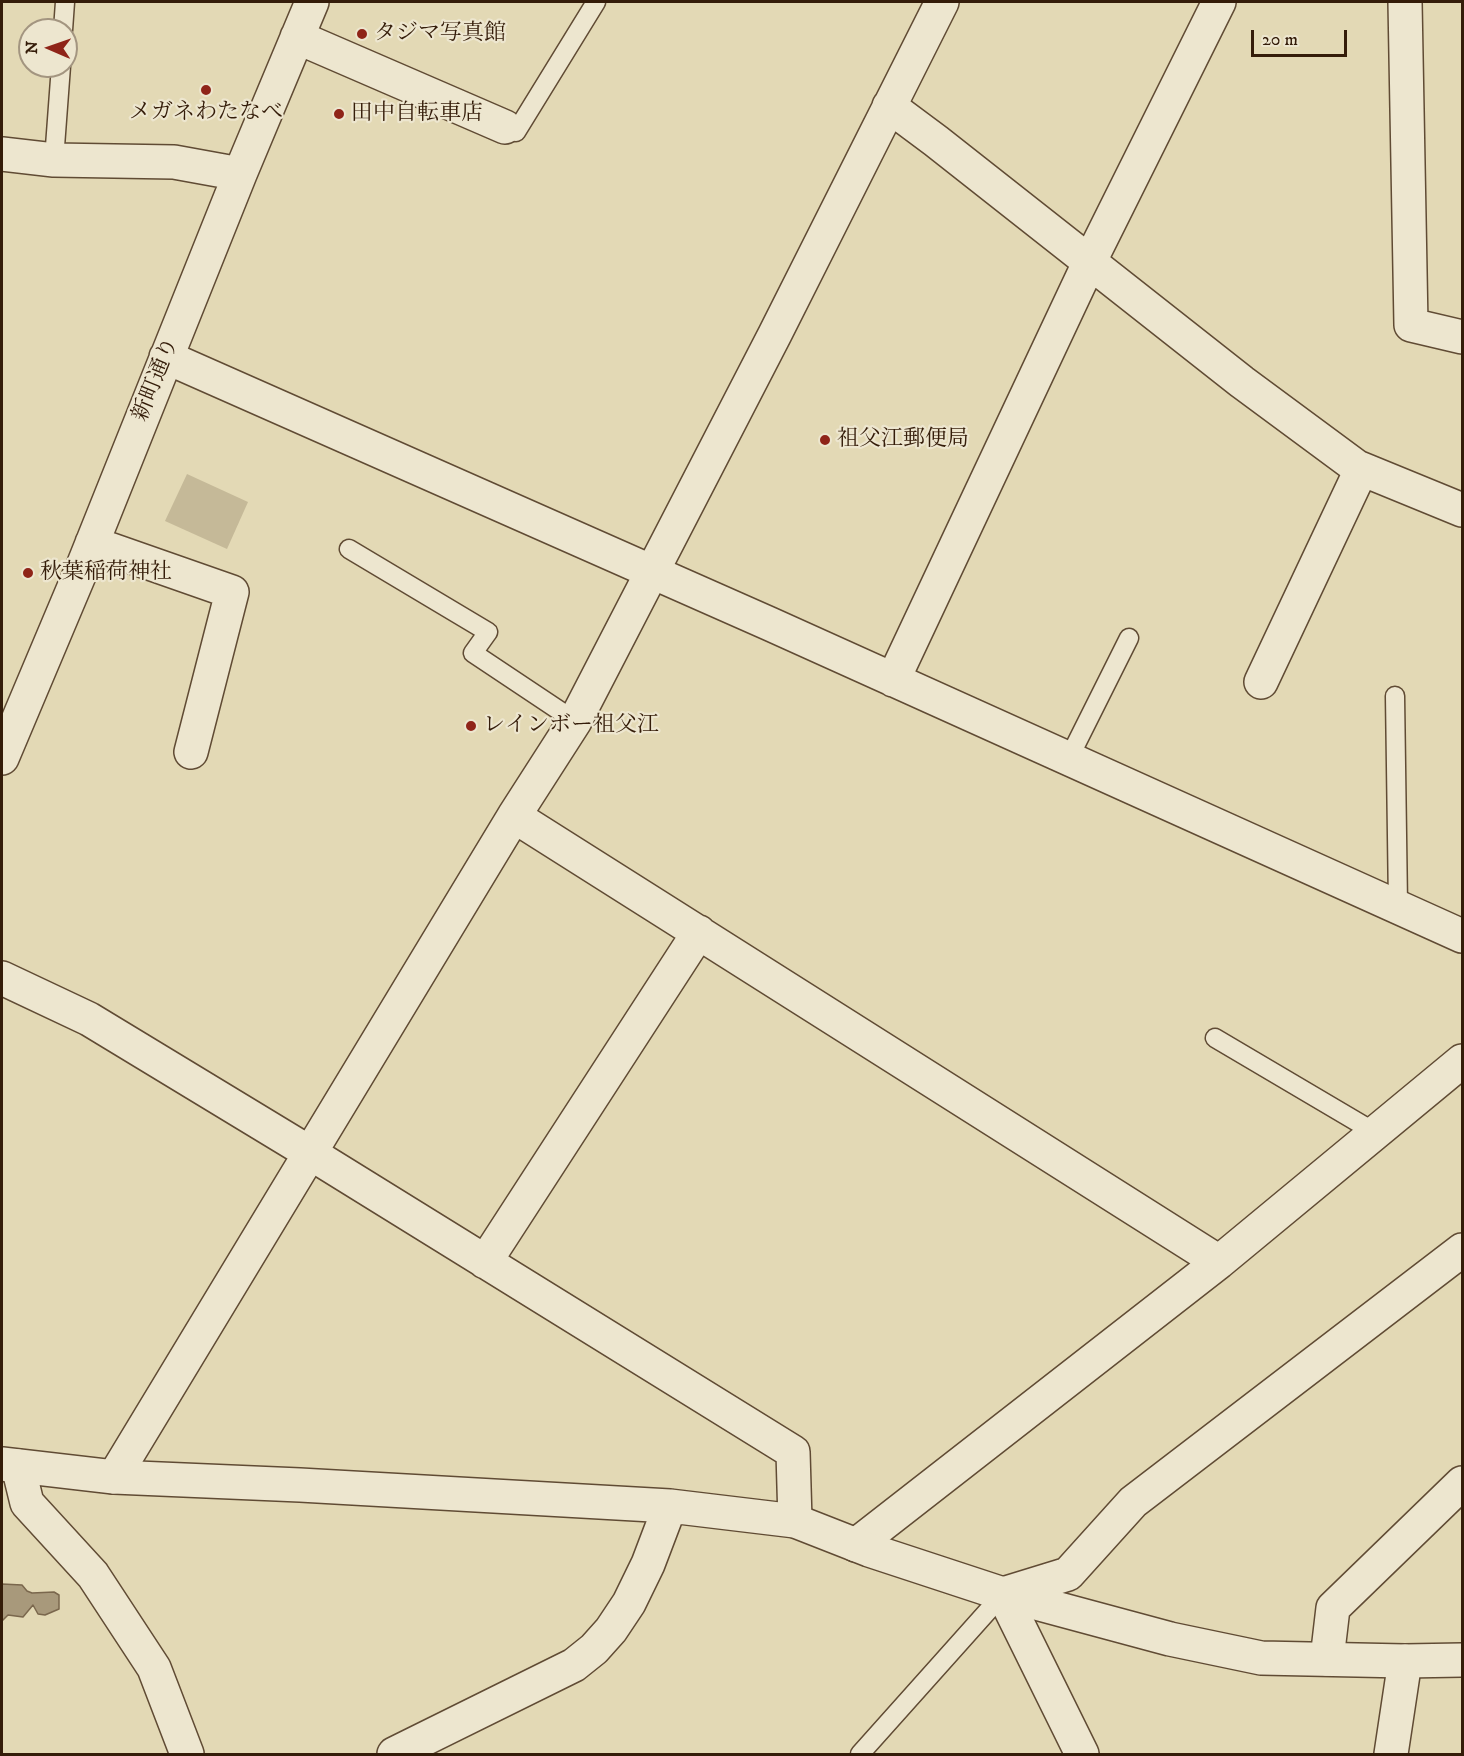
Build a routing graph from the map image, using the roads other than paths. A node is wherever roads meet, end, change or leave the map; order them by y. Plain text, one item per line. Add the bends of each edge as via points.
1 (65, 2) edge
2 (312, 2) edge
3 (596, 2) edge
4 (942, 2) edge
5 (1219, 2) edge
6 (1405, 2) edge
7 (64, 18) edge
8 (297, 37) junction
9 (60, 78) edge
10 (889, 106) junction
11 (505, 127) joint
12 (2, 154) edge
13 (54, 160) junction
14 (240, 174) junction
15 (1090, 261) junction
16 (1462, 337) edge
17 (166, 357) junction
18 (1361, 470) junction
19 (1462, 510) edge
20 (92, 543) junction
21 (349, 549) dead end
22 (651, 572) junction
23 (1129, 638) dead end
24 (893, 680) junction
25 (1262, 682) dead end
26 (1395, 696) dead end
27 (575, 721) junction
28 (190, 752) dead end
29 (2, 758) edge
30 (1069, 758) junction
31 (514, 816) junction
32 (1398, 905) junction
33 (699, 932) junction
34 (1462, 936) edge
35 (2, 978) edge
36 (1215, 1038) dead end
37 (1462, 1061) edge
38 (1376, 1133) junction
39 (310, 1153) junction
40 (1462, 1250) edge
41 (485, 1262) junction
42 (1219, 1262) junction
43 (10, 1465) edge
44 (114, 1477) junction
45 (1462, 1483) edge
46 (670, 1506) junction
47 (795, 1521) junction
48 (856, 1545) junction
49 (1003, 1594) junction
50 (1327, 1659) junction
51 (1462, 1660) edge
52 (1405, 1661) junction
53 (187, 1755) edge
54 (394, 1755) edge
55 (860, 1755) edge
56 (1082, 1755) edge
57 (1391, 1755) edge

1 - 7 lane
2 - 8 street, 新町通り
3 - 11 lane via 516,132
4 - 10 street
5 - 15 street
6 - 16 street via 1411,325
8 - 11 street
8 - 14 street, 新町通り
9 - 13 lane
10 - 15 street
10 - 22 street
12 - 13 street
13 - 14 street via 174,162
14 - 17 street, 新町通り
15 - 18 street
15 - 24 street
17 - 20 street, 新町通り
17 - 22 street
18 - 19 street
18 - 25 street
20 - 28 street via 232,592
20 - 29 street, 新町通り
21 - 27 lane via 488,633 473,653
22 - 24 street
22 - 27 street
23 - 30 lane
24 - 30 street
26 - 32 lane
27 - 31 street
30 - 32 street
31 - 33 street
31 - 39 street
32 - 34 street
33 - 41 street
33 - 42 street
35 - 39 street via 89,1018
36 - 38 lane
37 - 38 street
38 - 42 street
39 - 41 street
39 - 44 street
40 - 49 street via 1133,1502 1068,1574
41 - 47 street via 793,1452
42 - 48 street
43 - 44 street
43 - 53 street via 27,1503 93,1575 154,1668
44 - 46 street
45 - 50 street via 1333,1608
46 - 47 street
46 - 54 street via 629,1603 594,1649 573,1665
47 - 48 street
48 - 49 street
49 - 50 street via 1170,1639 1261,1658
49 - 55 lane
49 - 56 street
50 - 52 street
51 - 52 street
52 - 57 street

